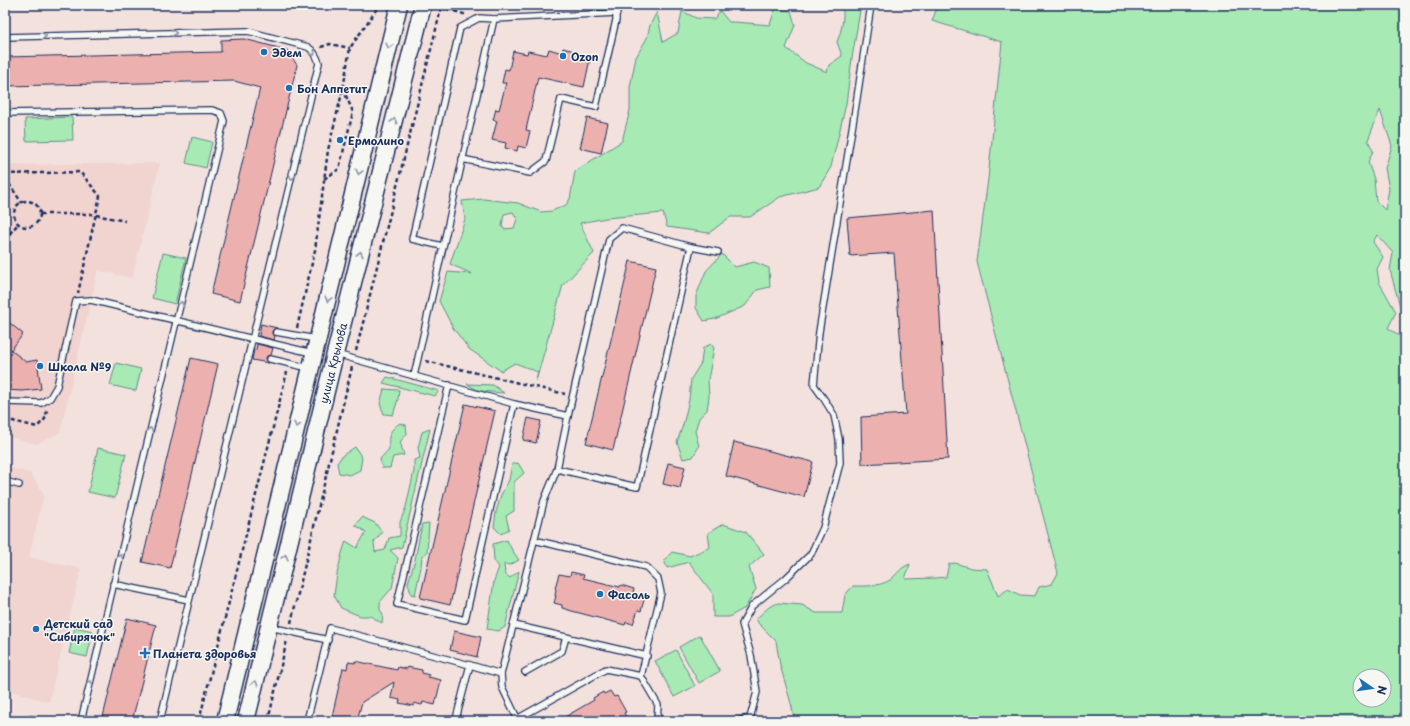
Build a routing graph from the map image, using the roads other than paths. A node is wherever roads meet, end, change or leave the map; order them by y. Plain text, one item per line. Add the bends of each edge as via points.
1 (399, 5) edge
2 (423, 5) edge
3 (616, 5) edge
4 (871, 5) edge
5 (617, 13) junction
6 (494, 19) junction
7 (5, 37) edge
8 (5, 113) edge
9 (462, 158) junction
10 (442, 246) junction
11 (690, 247) junction
12 (718, 252) dead end
13 (176, 321) junction
14 (276, 332) dead end
15 (253, 339) junction
16 (315, 354) junction
17 (334, 354) junction
18 (270, 359) dead end
19 (414, 376) junction
20 (449, 385) junction
21 (5, 402) edge
22 (514, 404) junction
23 (568, 416) junction
24 (557, 469) junction
25 (5, 481) edge
26 (19, 485) dead end
27 (534, 540) junction
28 (113, 584) junction
29 (189, 600) junction
30 (514, 625) junction
31 (268, 627) junction
32 (566, 637) junction
33 (328, 640) junction
34 (647, 656) junction
35 (470, 664) junction
36 (525, 672) dead end
37 (502, 674) junction
38 (641, 676) junction
39 (31, 718) dead end
40 (456, 720) edge
41 (518, 720) edge
42 (39, 721) edge
43 (80, 721) edge
44 (160, 721) edge
45 (225, 721) edge
46 (246, 721) edge
47 (307, 721) edge
48 (657, 721) edge
49 (738, 721) edge

1 -> 16 main road, улица Крылова
17 -> 2 main road, улица Крылова
3 - 5 lane
4 - 49 lane via 819,332 814,385 834,416 839,439 840,463 823,528 811,554 752,606 742,624 751,655 757,692 750,718
5 - 6 lane
5 - 9 lane via 596,107 561,99 546,161 530,173
6 - 9 lane
6 - 10 lane via 479,18 460,28 412,239
7 -> 15 lane via 248,31 308,47 313,51 319,63 318,71
13 -> 8 lane via 224,121 221,113 212,110
9 - 10 lane
10 - 19 lane
11 - 12 lane
11 - 23 lane via 622,228 609,238
11 - 24 lane via 637,487
13 - 15 lane
13 - 21 lane via 91,300 76,301 58,386 50,398 41,403
28 -> 13 lane
14 - 16 lane
15 - 16 lane
15 - 29 lane
16 - 18 lane
16 -> 45 main road, улица Крылова
17 - 19 lane
31 -> 17 main road, улица Крылова
19 - 20 lane
20 - 22 lane
20 - 22 lane via 397,604 466,620
22 - 23 lane
23 - 24 lane
24 - 27 lane via 544,501
25 - 26 lane
27 - 30 lane
27 - 34 lane via 646,567 658,579 661,593
28 - 29 lane
43 -> 28 lane
29 - 44 lane
30 - 32 lane
30 - 37 lane
31 - 33 lane
46 -> 31 main road, улица Крылова
32 - 34 lane
32 - 36 lane via 562,651
33 - 35 lane via 330,628
33 - 47 lane
34 - 38 lane
35 - 37 lane
35 - 40 lane
37 - 41 lane via 502,687
38 - 41 lane via 606,670
38 - 48 lane via 658,705
39 - 42 lane

